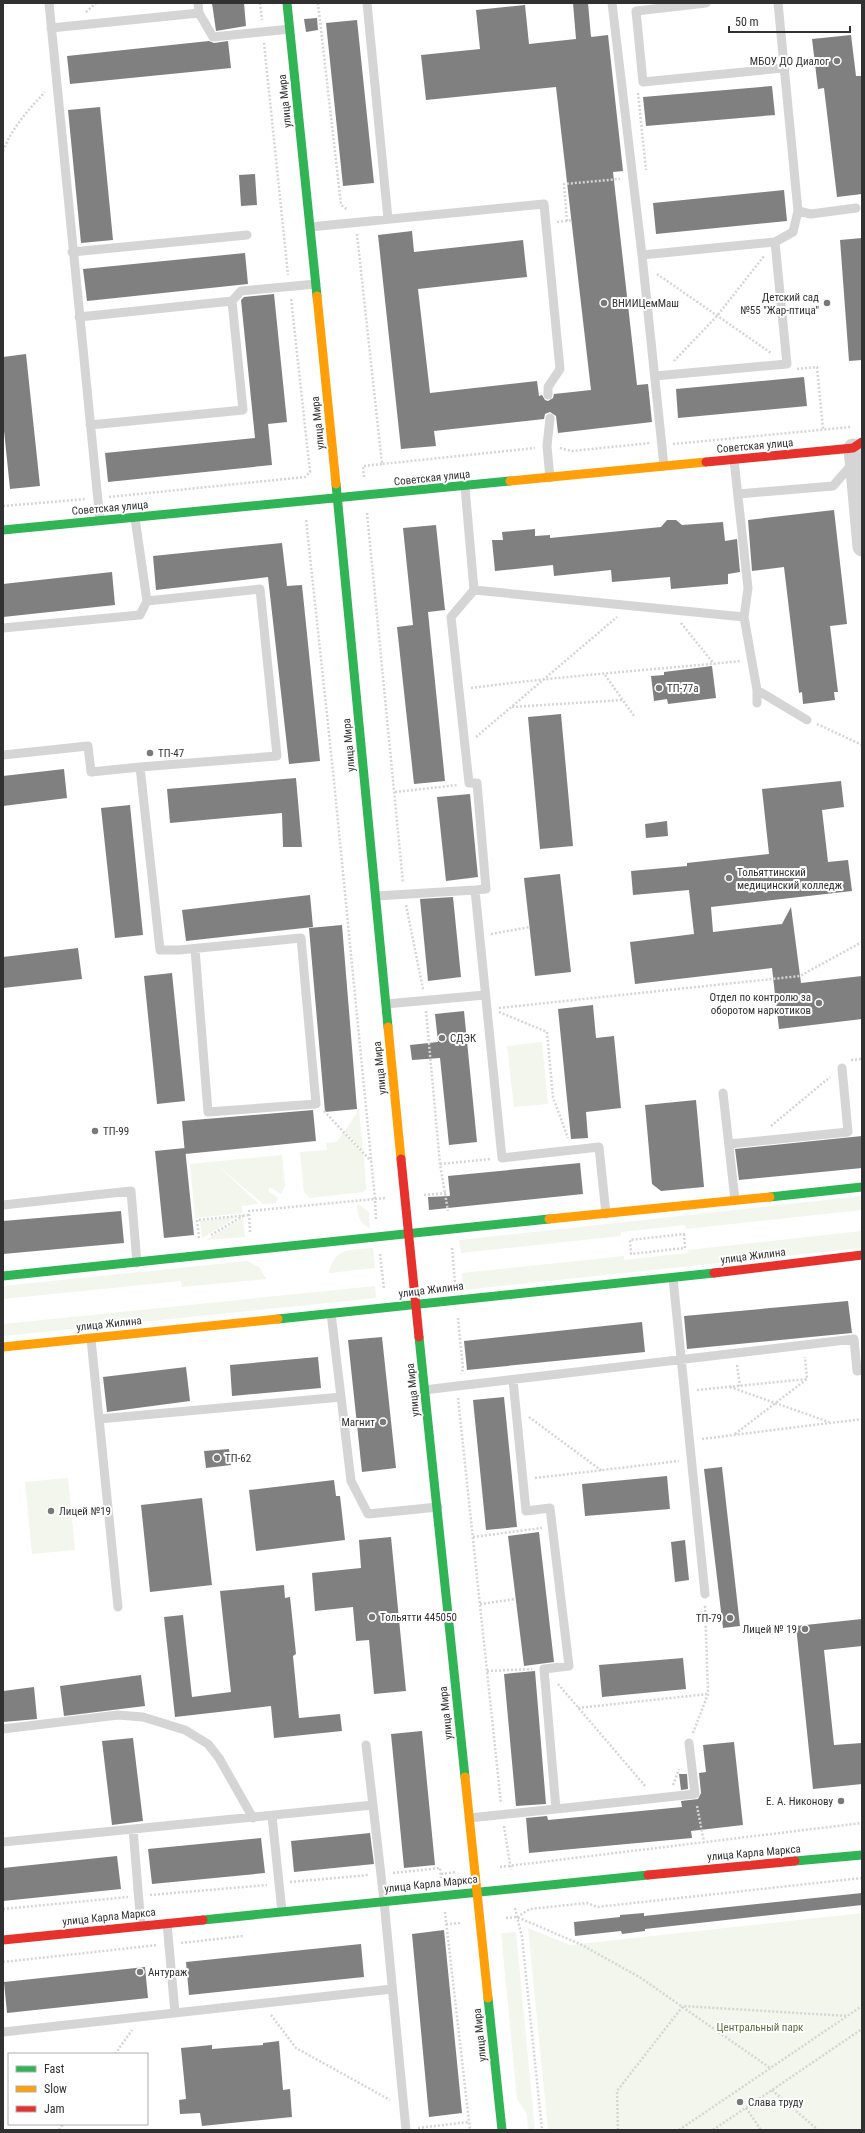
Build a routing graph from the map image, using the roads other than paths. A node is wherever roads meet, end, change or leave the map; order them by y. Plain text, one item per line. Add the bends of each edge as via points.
1 (49, 3) edge
2 (198, 3) edge
3 (287, 3) edge
4 (367, 3) edge
5 (612, 3) edge
6 (706, 3) edge
7 (778, 3) edge
8 (198, 13) junction
9 (51, 28) junction
10 (290, 29) junction
11 (783, 68) junction
12 (856, 208) dead end
13 (798, 211) junction
14 (388, 219) junction
15 (310, 227) junction
16 (247, 235) dead end
17 (776, 242) junction
18 (72, 252) junction
19 (642, 255) junction
20 (316, 284) junction
21 (232, 300) junction
22 (79, 317) junction
23 (655, 376) junction
24 (548, 395) dead end
25 (550, 418) dead end
26 (90, 425) junction
27 (856, 451) edge
28 (734, 460) junction
29 (664, 466) junction
30 (550, 478) junction
31 (465, 487) junction
32 (738, 494) junction
33 (338, 499) junction
34 (135, 518) junction
35 (100, 521) junction
36 (3, 530) edge
37 (862, 547) edge
38 (474, 590) junction
39 (147, 601) junction
40 (744, 616) junction
41 (3, 628) edge
42 (757, 690) junction
43 (756, 703) dead end
44 (807, 720) road end
45 (3, 755) edge
46 (140, 767) junction
47 (475, 890) junction
48 (376, 896) junction
49 (195, 949) junction
50 (485, 995) junction
51 (386, 1004) junction
52 (842, 1068) road end
53 (723, 1093) dead end
54 (729, 1144) junction
55 (862, 1187) edge
56 (735, 1201) junction
57 (3, 1205) edge
58 (606, 1214) junction
59 (408, 1234) junction
60 (862, 1256) edge
61 (137, 1263) junction
62 (3, 1276) edge
63 (673, 1278) junction
64 (415, 1304) junction
65 (331, 1313) junction
66 (91, 1339) junction
67 (3, 1347) edge
68 (681, 1360) junction
69 (862, 1370) edge
70 (513, 1380) junction
71 (424, 1390) junction
72 (341, 1396) junction
73 (99, 1419) junction
74 (438, 1507) junction
75 (704, 1594) road end
76 (118, 1607) dead end
77 (3, 1729) edge
78 (689, 1743) dead end
79 (366, 1745) dead end
80 (373, 1806) junction
81 (556, 1809) junction
82 (272, 1816) junction
83 (253, 1818) junction
84 (469, 1818) junction
85 (133, 1829) junction
86 (3, 1842) edge
87 (862, 1855) edge
88 (477, 1892) junction
89 (384, 1901) junction
90 (282, 1912) junction
91 (167, 1923) junction
92 (141, 1926) junction
93 (3, 1940) edge
94 (392, 1990) junction
95 (175, 2013) junction
96 (3, 2032) edge
97 (406, 2129) edge
98 (502, 2130) edge

1 - 9 lane
2 - 8 lane
3 - 10 main road, улица Мира
4 - 14 lane
5 - 19 lane
6 - 11 lane via 636,11 643,82
7 - 11 lane
8 - 9 lane
8 - 10 lane via 213,37
9 - 18 lane
10 - 15 main road, улица Мира
11 - 13 lane
12 - 13 lane via 811,214
13 - 17 lane via 793,232
14 - 15 lane
14 - 24 lane via 544,204 560,369 548,387
15 - 20 main road, улица Мира
16 - 18 lane
17 - 19 lane
17 - 23 lane via 787,364
18 - 22 lane
19 - 23 lane
20 - 21 lane via 241,291
20 - 33 main road, улица Мира
21 - 22 lane
21 - 26 lane via 243,410
22 - 26 lane
23 - 29 lane
25 - 30 lane via 547,446
26 - 35 lane
27 - 28 main road, Советская улица
27 - 32 lane via 833,486
27 - 37 street
28 - 29 main road, Советская улица
28 - 32 lane
29 - 30 main road, Советская улица
30 - 31 main road, Советская улица
31 - 33 main road, Советская улица
31 - 38 lane
32 - 40 lane via 748,588
33 - 34 main road, Советская улица
33 - 48 main road, улица Мира
34 - 35 main road, Советская улица
34 - 39 lane
35 - 36 main road, Советская улица
38 - 40 lane
38 - 47 lane via 451,617 469,783 477,783 486,889
39 - 41 lane via 140,615
39 - 46 lane via 260,589 277,756
40 - 42 lane
42 - 43 lane
42 - 44 lane
45 - 46 lane via 88,746 91,772
46 - 49 lane via 160,950
47 - 48 lane
47 - 50 lane
48 - 51 main road, улица Мира
49 - 49 lane via 301,938 316,1104 208,1112
50 - 51 lane
50 - 58 lane via 502,1158 599,1146
51 - 59 main road, улица Мира
52 - 54 lane via 848,1132
53 - 54 lane
54 - 56 lane
55 - 56 main road
56 - 58 main road
57 - 61 lane via 131,1192
58 - 59 main road
59 - 61 main road
59 - 64 main road, улица Мира
60 - 63 main road, улица Жилина
61 - 62 main road
63 - 64 main road, улица Жилина
63 - 68 lane
64 - 65 main road, улица Жилина
64 - 71 main road, улица Мира
65 - 66 main road, улица Жилина
65 - 72 lane
66 - 67 main road, улица Жилина
66 - 73 lane
68 - 69 lane via 854,1339 857,1371
68 - 70 lane
68 - 75 lane
70 - 71 lane
70 - 81 lane via 526,1511 550,1508 569,1666 544,1668
71 - 74 main road, улица Мира
72 - 73 lane
72 - 74 lane via 352,1481 368,1514
73 - 76 lane
74 - 84 main road, улица Мира
77 - 83 lane via 118,1715 143,1717 185,1730 208,1744 216,1753
78 - 81 lane via 695,1794
79 - 80 lane
80 - 82 lane
80 - 89 lane
81 - 84 lane
82 - 83 lane
82 - 90 lane
83 - 85 lane
84 - 88 main road, улица Мира
85 - 86 lane
85 - 92 lane
87 - 88 main road, улица Карла Маркса
88 - 89 main road, улица Карла Маркса
88 - 98 main road, улица Мира
89 - 90 main road, улица Карла Маркса
89 - 94 lane
90 - 91 main road, улица Карла Маркса
91 - 92 main road, улица Карла Маркса
91 - 95 lane
92 - 93 main road, улица Карла Маркса
94 - 95 lane
94 - 97 lane
95 - 96 lane

